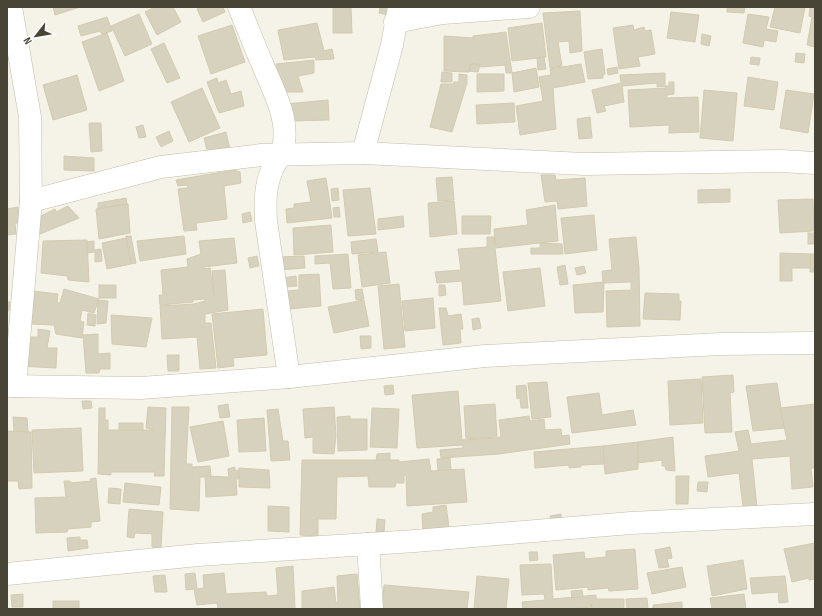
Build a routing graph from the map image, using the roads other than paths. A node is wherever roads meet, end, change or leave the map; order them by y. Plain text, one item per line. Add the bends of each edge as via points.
1 (238, 7) edge
2 (529, 7) edge
3 (10, 14) edge
4 (397, 15) edge
5 (363, 153) junction
6 (281, 156) junction
7 (815, 163) edge
8 (31, 201) junction
9 (815, 343) edge
10 (289, 377) junction
11 (11, 386) edge
12 (815, 514) edge
13 (368, 544) junction
14 (7, 574) edge
15 (372, 609) edge

1 - 6 street via 280,106 284,124
2 - 4 street
3 - 8 street via 30,116
4 - 5 street via 392,45
5 - 6 street
5 - 7 street via 584,164 781,161
6 - 8 street via 233,158 161,167
6 - 10 street via 268,180 265,202
8 - 11 street
9 - 10 street via 721,344 485,356
10 - 11 street via 141,388
12 - 13 street via 631,523
13 - 14 street via 198,555
13 - 15 street

